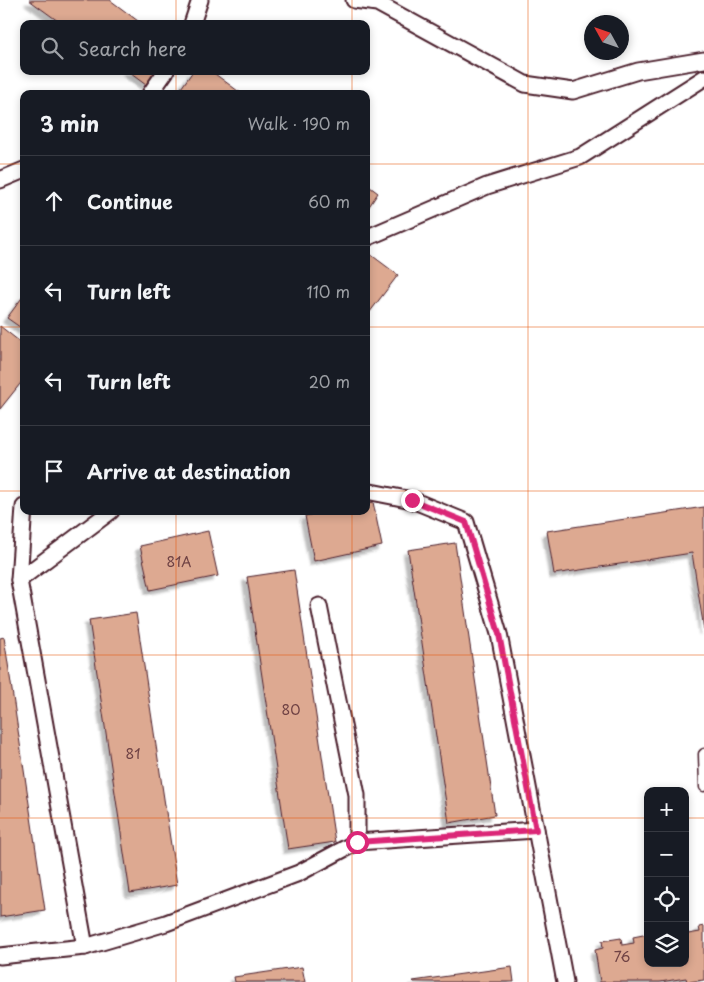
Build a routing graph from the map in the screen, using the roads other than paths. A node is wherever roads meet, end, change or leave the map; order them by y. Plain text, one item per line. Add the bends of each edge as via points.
1 (200, 0) edge
2 (354, 0) edge
3 (193, 20) edge
4 (704, 60) edge
5 (163, 75) edge
6 (704, 78) edge
7 (153, 90) edge
8 (20, 172) edge
9 (0, 180) edge
10 (370, 236) edge
11 (370, 492) edge
12 (23, 515) edge
13 (106, 515) edge
14 (19, 580) junction
15 (319, 606) dead end
16 (704, 753) edge
17 (704, 787) edge
18 (536, 830) junction
19 (357, 842) junction
20 (84, 947) junction
21 (0, 956) edge
22 (565, 982) edge

1 - 3 street
2 - 4 street via 377,3 525,84 573,90 638,71
5 - 7 street
6 - 10 street via 580,157 487,186
8 - 9 street
11 - 18 street via 412,500 466,522 499,634
12 - 14 street
13 - 14 street
14 - 20 street
15 - 19 street via 357,795
16 - 17 lane
18 - 19 street
18 - 22 street
19 - 20 street via 299,873 166,923
20 - 21 street

